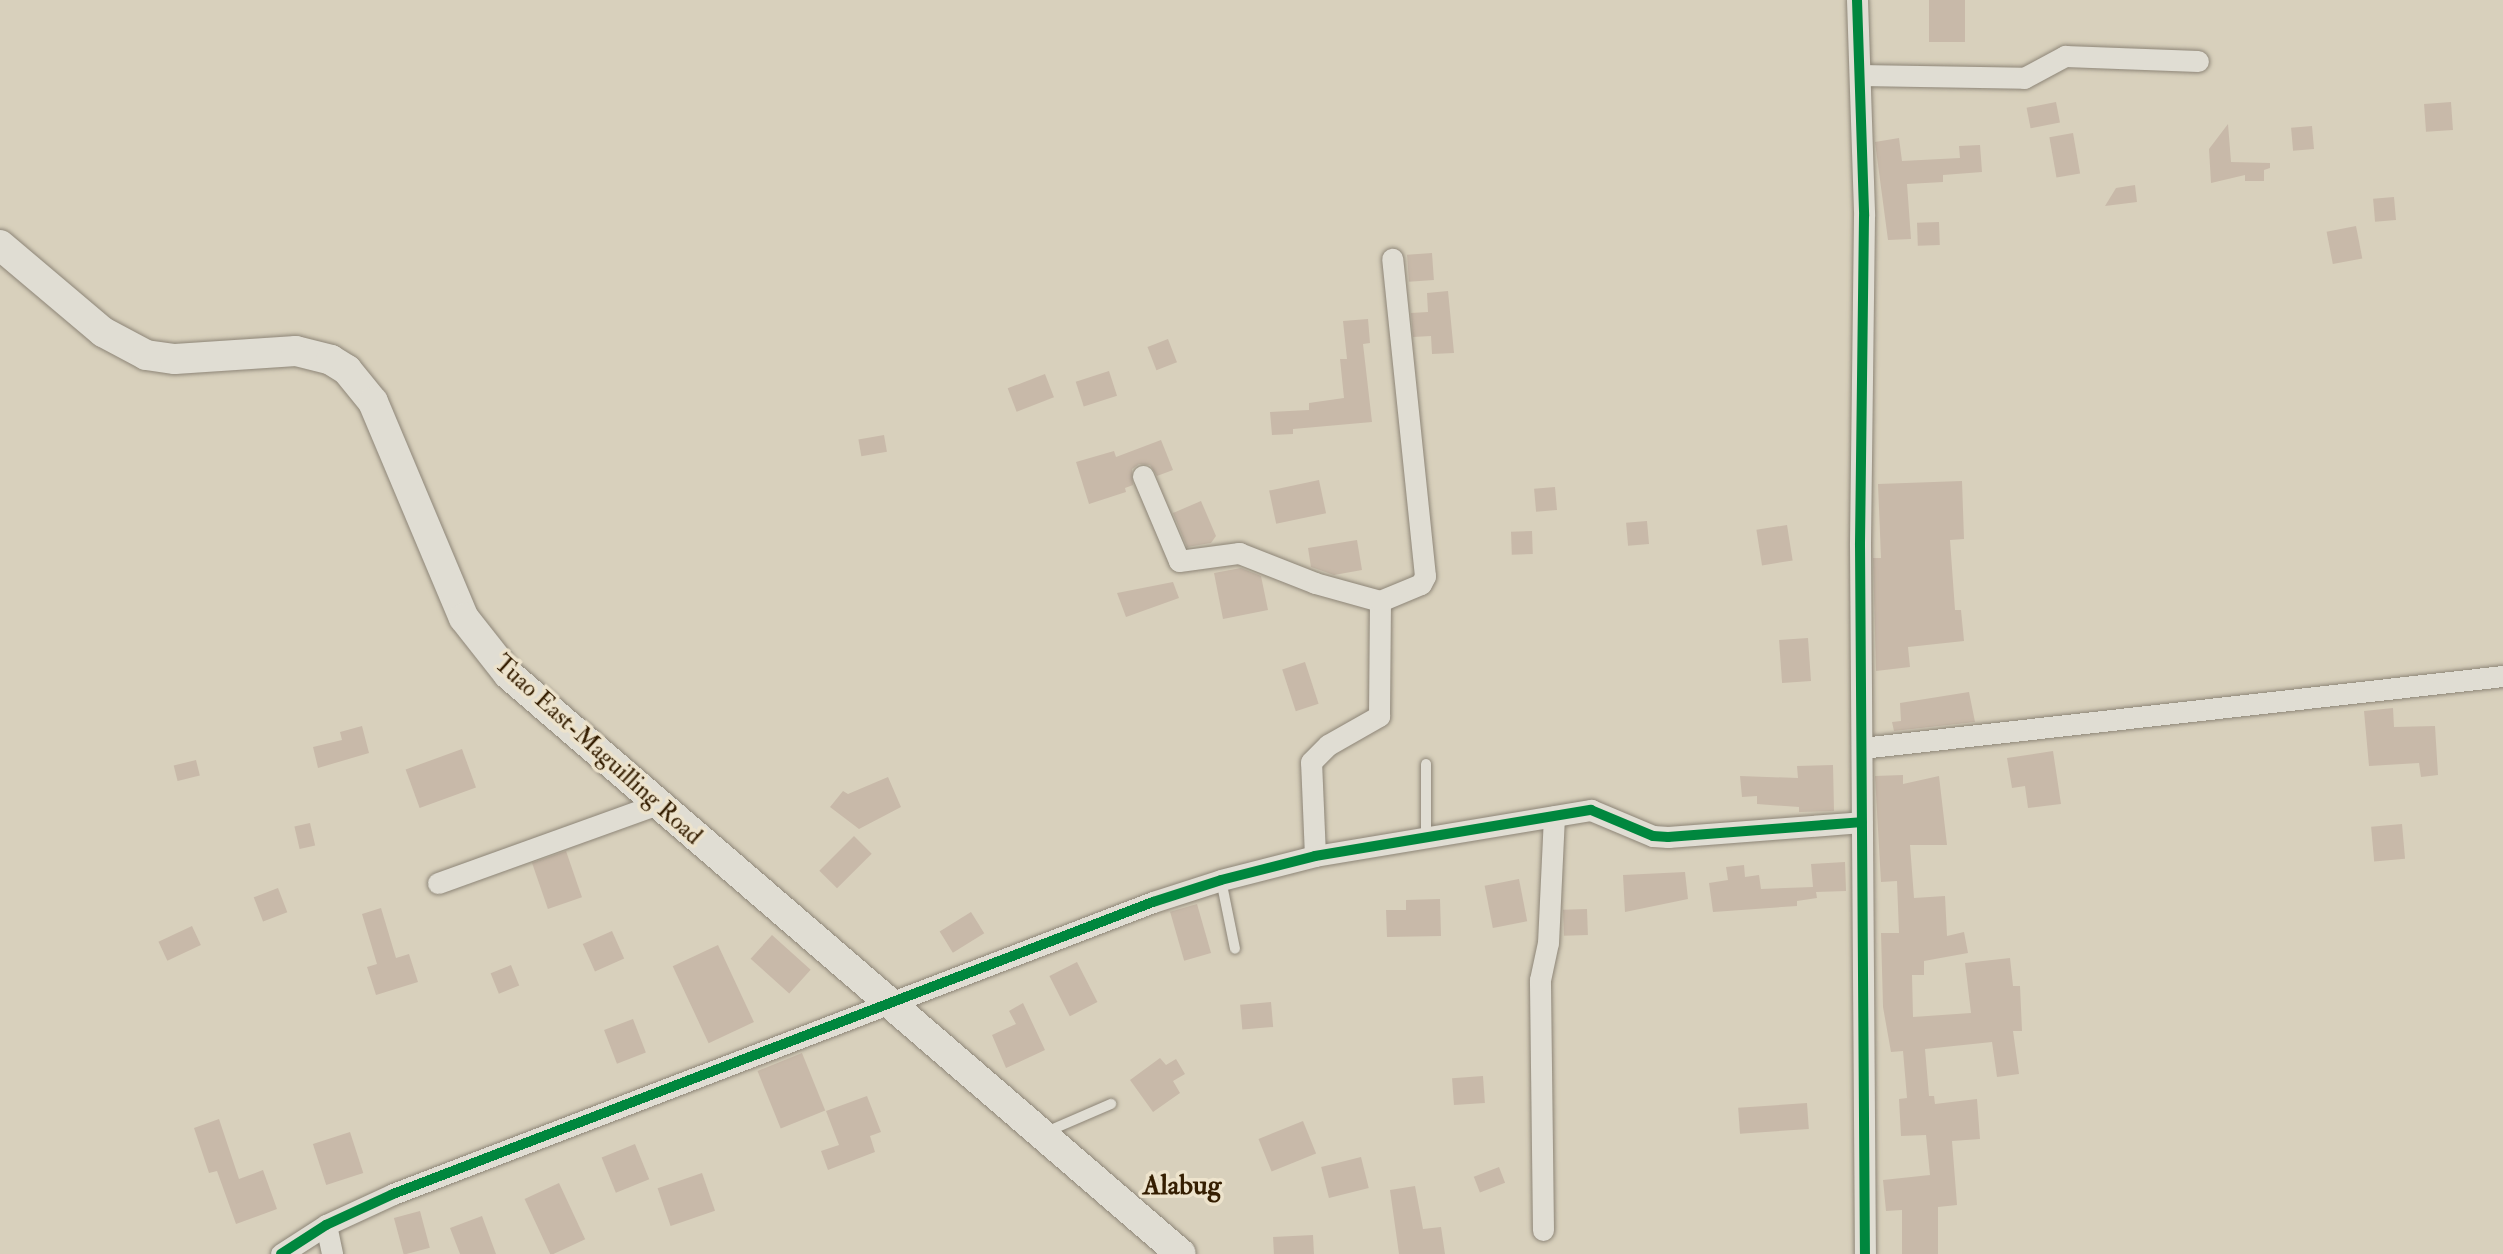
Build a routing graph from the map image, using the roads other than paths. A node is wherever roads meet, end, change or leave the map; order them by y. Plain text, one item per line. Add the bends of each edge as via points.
1 (1857, 0) edge
2 (2198, 61) dead end
3 (1860, 75) junction
4 (0, 245) edge
5 (1392, 259) dead end
6 (1143, 476) dead end
7 (1380, 601) junction
8 (2503, 676) edge
9 (1862, 748) junction
10 (1426, 764) dead end
11 (657, 804) junction
12 (1554, 816) junction
13 (1861, 822) junction
14 (1426, 840) junction
15 (1315, 856) junction
16 (1221, 880) junction
17 (438, 883) dead end
18 (1235, 949) dead end
19 (891, 1006) junction
20 (1111, 1104) dead end
21 (1041, 1134) junction
22 (326, 1225) junction
23 (1543, 1230) dead end
24 (281, 1254) edge
25 (332, 1254) edge
26 (1181, 1254) edge
27 (1865, 1254) edge

1 - 3 street
2 - 3 street via 2065,56 2024,78
3 - 9 street via 1864,216
4 - 11 main road, Tuao East-Maguilling Road via 103,332 146,355 175,359 296,351 331,360 354,377 373,402 435,556 464,618 487,652
5 - 7 street via 1425,576 1421,584 1390,593
6 - 7 street via 1179,561 1239,553 1315,583
7 - 15 street via 1382,705 1372,723 1328,745 1311,762
8 - 9 street
9 - 13 street
10 - 14 lane
11 - 17 street
11 - 19 main road, Tuao East-Maguilling Road
12 - 13 street via 1591,810 1653,836 1668,837
12 - 14 street
12 - 23 street via 1548,943 1541,980
13 - 27 street
14 - 15 street
15 - 16 street
16 - 18 lane
16 - 19 street via 1153,902
19 - 21 main road, Tuao East-Maguilling Road
19 - 22 street via 393,1194
20 - 21 lane
21 - 26 main road, Tuao East-Maguilling Road
22 - 24 street
22 - 25 street

